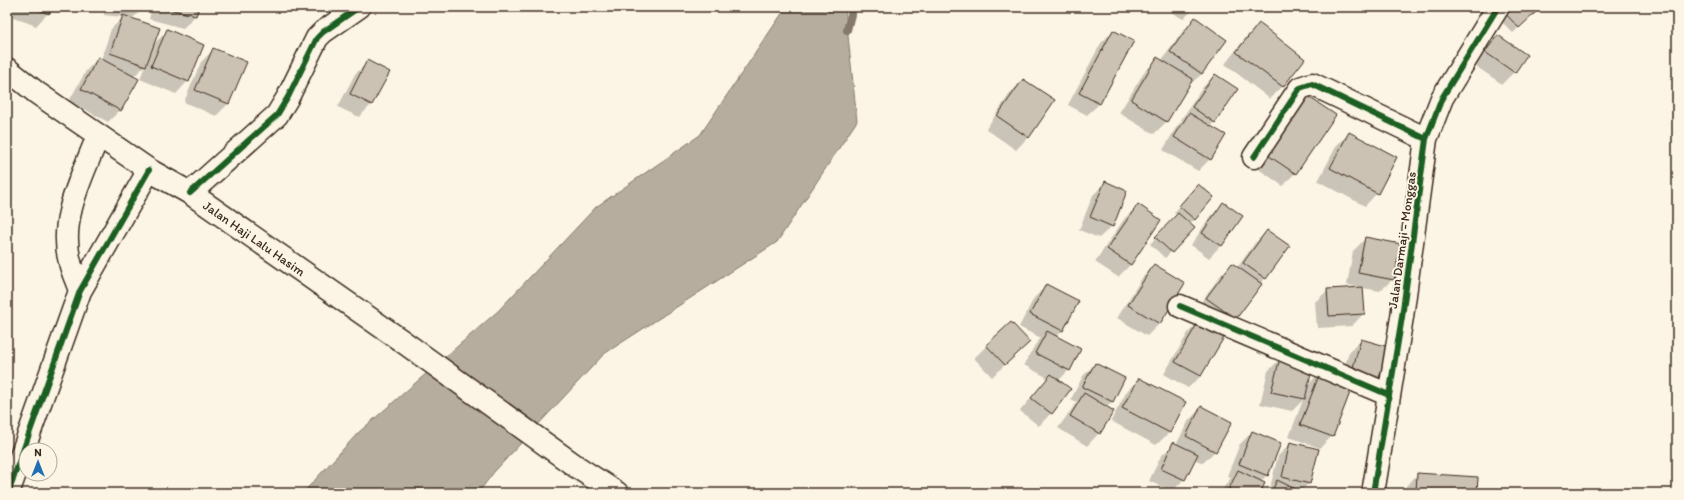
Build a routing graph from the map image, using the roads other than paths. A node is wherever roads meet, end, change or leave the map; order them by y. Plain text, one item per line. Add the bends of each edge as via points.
1 (359, 7) edge
2 (1498, 7) edge
3 (7, 69) edge
4 (98, 136) junction
5 (1426, 139) junction
6 (1254, 157) dead end
7 (149, 170) junction
8 (190, 193) junction
9 (80, 291) junction
10 (1180, 306) dead end
11 (1388, 395) junction
12 (8, 493) edge
13 (616, 493) edge
14 (1373, 493) edge

1 - 8 street via 317,38 277,115
2 - 5 street, Jalan Darmaji - Monggas via 1442,98
3 - 4 street, Jalan Haji Lalu Hasim
4 - 7 street, Jalan Haji Lalu Hasim
4 - 9 street via 69,213 67,242
5 - 6 street via 1312,84 1300,88
5 - 11 street, Jalan Darmaji - Monggas via 1402,317
7 - 8 street, Jalan Haji Lalu Hasim
7 - 9 street
8 - 13 street, Jalan Haji Lalu Hasim
9 - 12 street
10 - 11 street
11 - 14 street, Jalan Darmaji - Monggas

